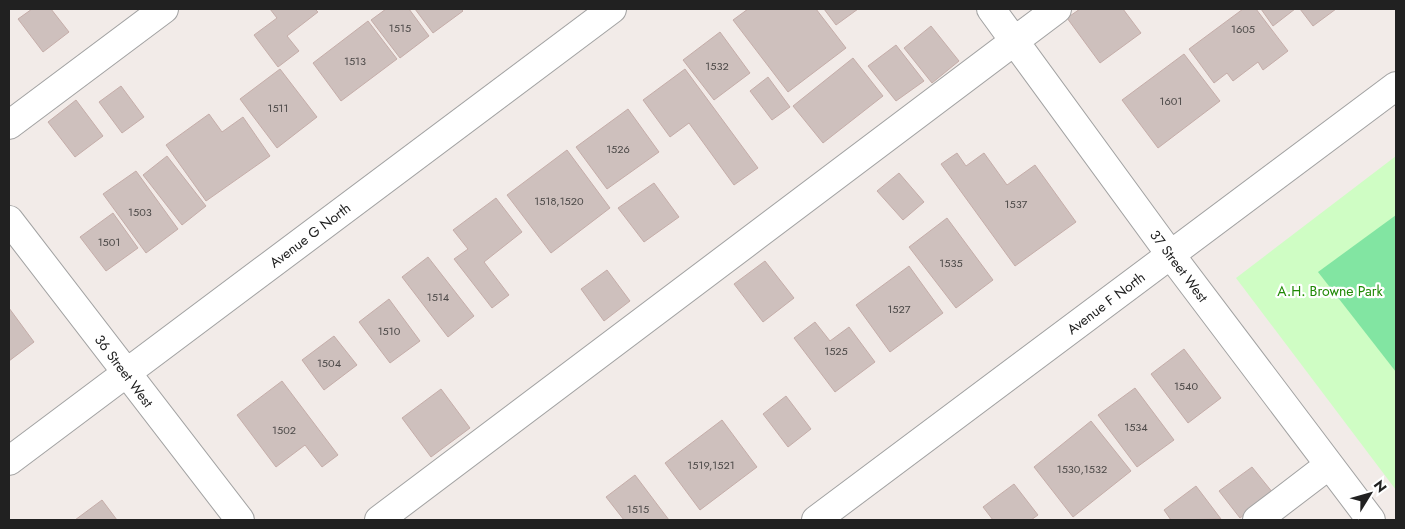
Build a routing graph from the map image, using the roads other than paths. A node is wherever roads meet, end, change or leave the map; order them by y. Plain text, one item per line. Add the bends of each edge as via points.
1 (164, 9) edge
2 (612, 9) edge
3 (991, 9) edge
4 (1057, 9) edge
5 (1015, 40) junction
6 (1396, 86) edge
7 (9, 125) edge
8 (9, 220) edge
9 (1170, 254) junction
10 (126, 373) junction
11 (9, 461) edge
12 (1330, 466) junction
13 (240, 520) edge
14 (379, 520) edge
15 (816, 520) edge
16 (1256, 520) edge
17 (1371, 520) edge

1 - 7 street
2 - 10 street, Avenue G North
3 - 5 street, 37 Street West
4 - 5 street
5 - 9 street, 37 Street West
5 - 14 street
6 - 9 street, Avenue F North
8 - 10 street, 36 Street West
9 - 12 street, 37 Street West
9 - 15 street, Avenue F North
10 - 11 street, Avenue G North
10 - 13 street, 36 Street West
12 - 16 street
12 - 17 street, 37 Street West

